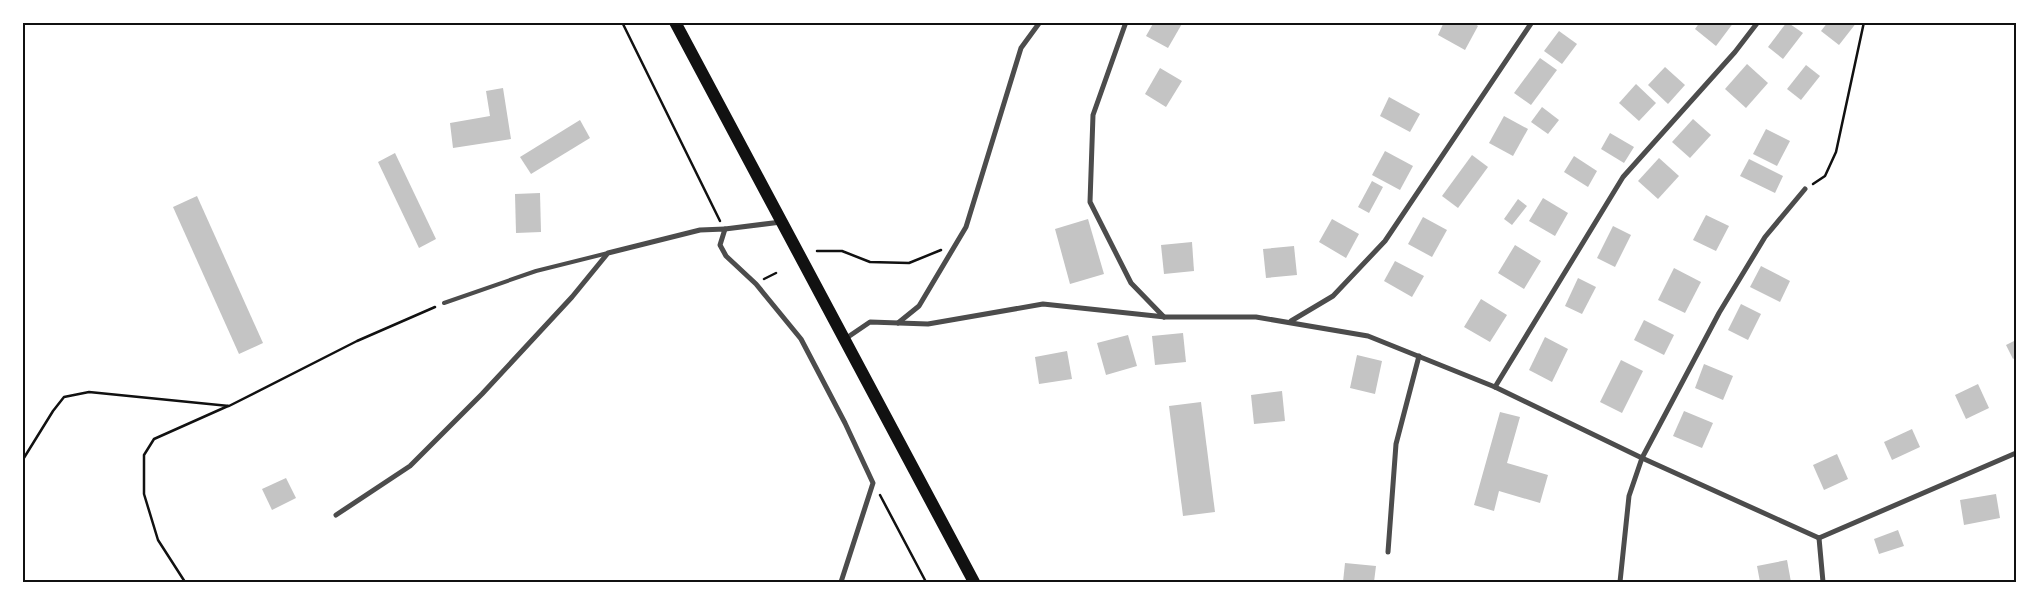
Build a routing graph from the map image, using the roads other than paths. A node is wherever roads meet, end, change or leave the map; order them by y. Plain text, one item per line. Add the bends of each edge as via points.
1 (675, 22) edge
2 (1040, 22) edge
3 (1126, 22) edge
4 (1532, 22) edge
5 (1758, 22) edge
6 (1805, 189) road end
7 (781, 222) junction
8 (724, 230) junction
9 (608, 253) junction
10 (444, 303) road end
11 (1165, 317) junction
12 (1291, 321) junction
13 (898, 323) junction
14 (844, 339) junction
15 (1419, 356) junction
16 (1495, 387) junction
17 (2016, 454) edge
18 (1642, 458) junction
19 (336, 514) dead end
20 (1819, 538) junction
21 (1388, 552) dead end
22 (841, 582) edge
23 (974, 582) edge
24 (1620, 582) edge
25 (1823, 582) edge

1 - 7 main road
2 - 13 street via 1022,48 966,226 919,306
3 - 11 street via 1093,116 1090,202 1131,283
4 - 12 street via 1385,241 1333,296
5 - 16 street via 1622,177
6 - 18 street via 1765,237 1744,270
7 - 8 street
7 - 14 main road
8 - 9 street via 700,230
8 - 22 street via 720,245 726,256 756,284 801,339 846,423 873,483
9 - 10 lane via 536,271
9 - 19 street via 546,325 410,466
11 - 12 street via 1256,317
11 - 13 street via 1043,304 928,324
12 - 15 street via 1368,336
13 - 14 street via 870,322
14 - 23 main road
15 - 16 street
15 - 21 street via 1396,444
16 - 18 street
17 - 20 street
18 - 20 street
18 - 24 street via 1629,496
20 - 25 street

